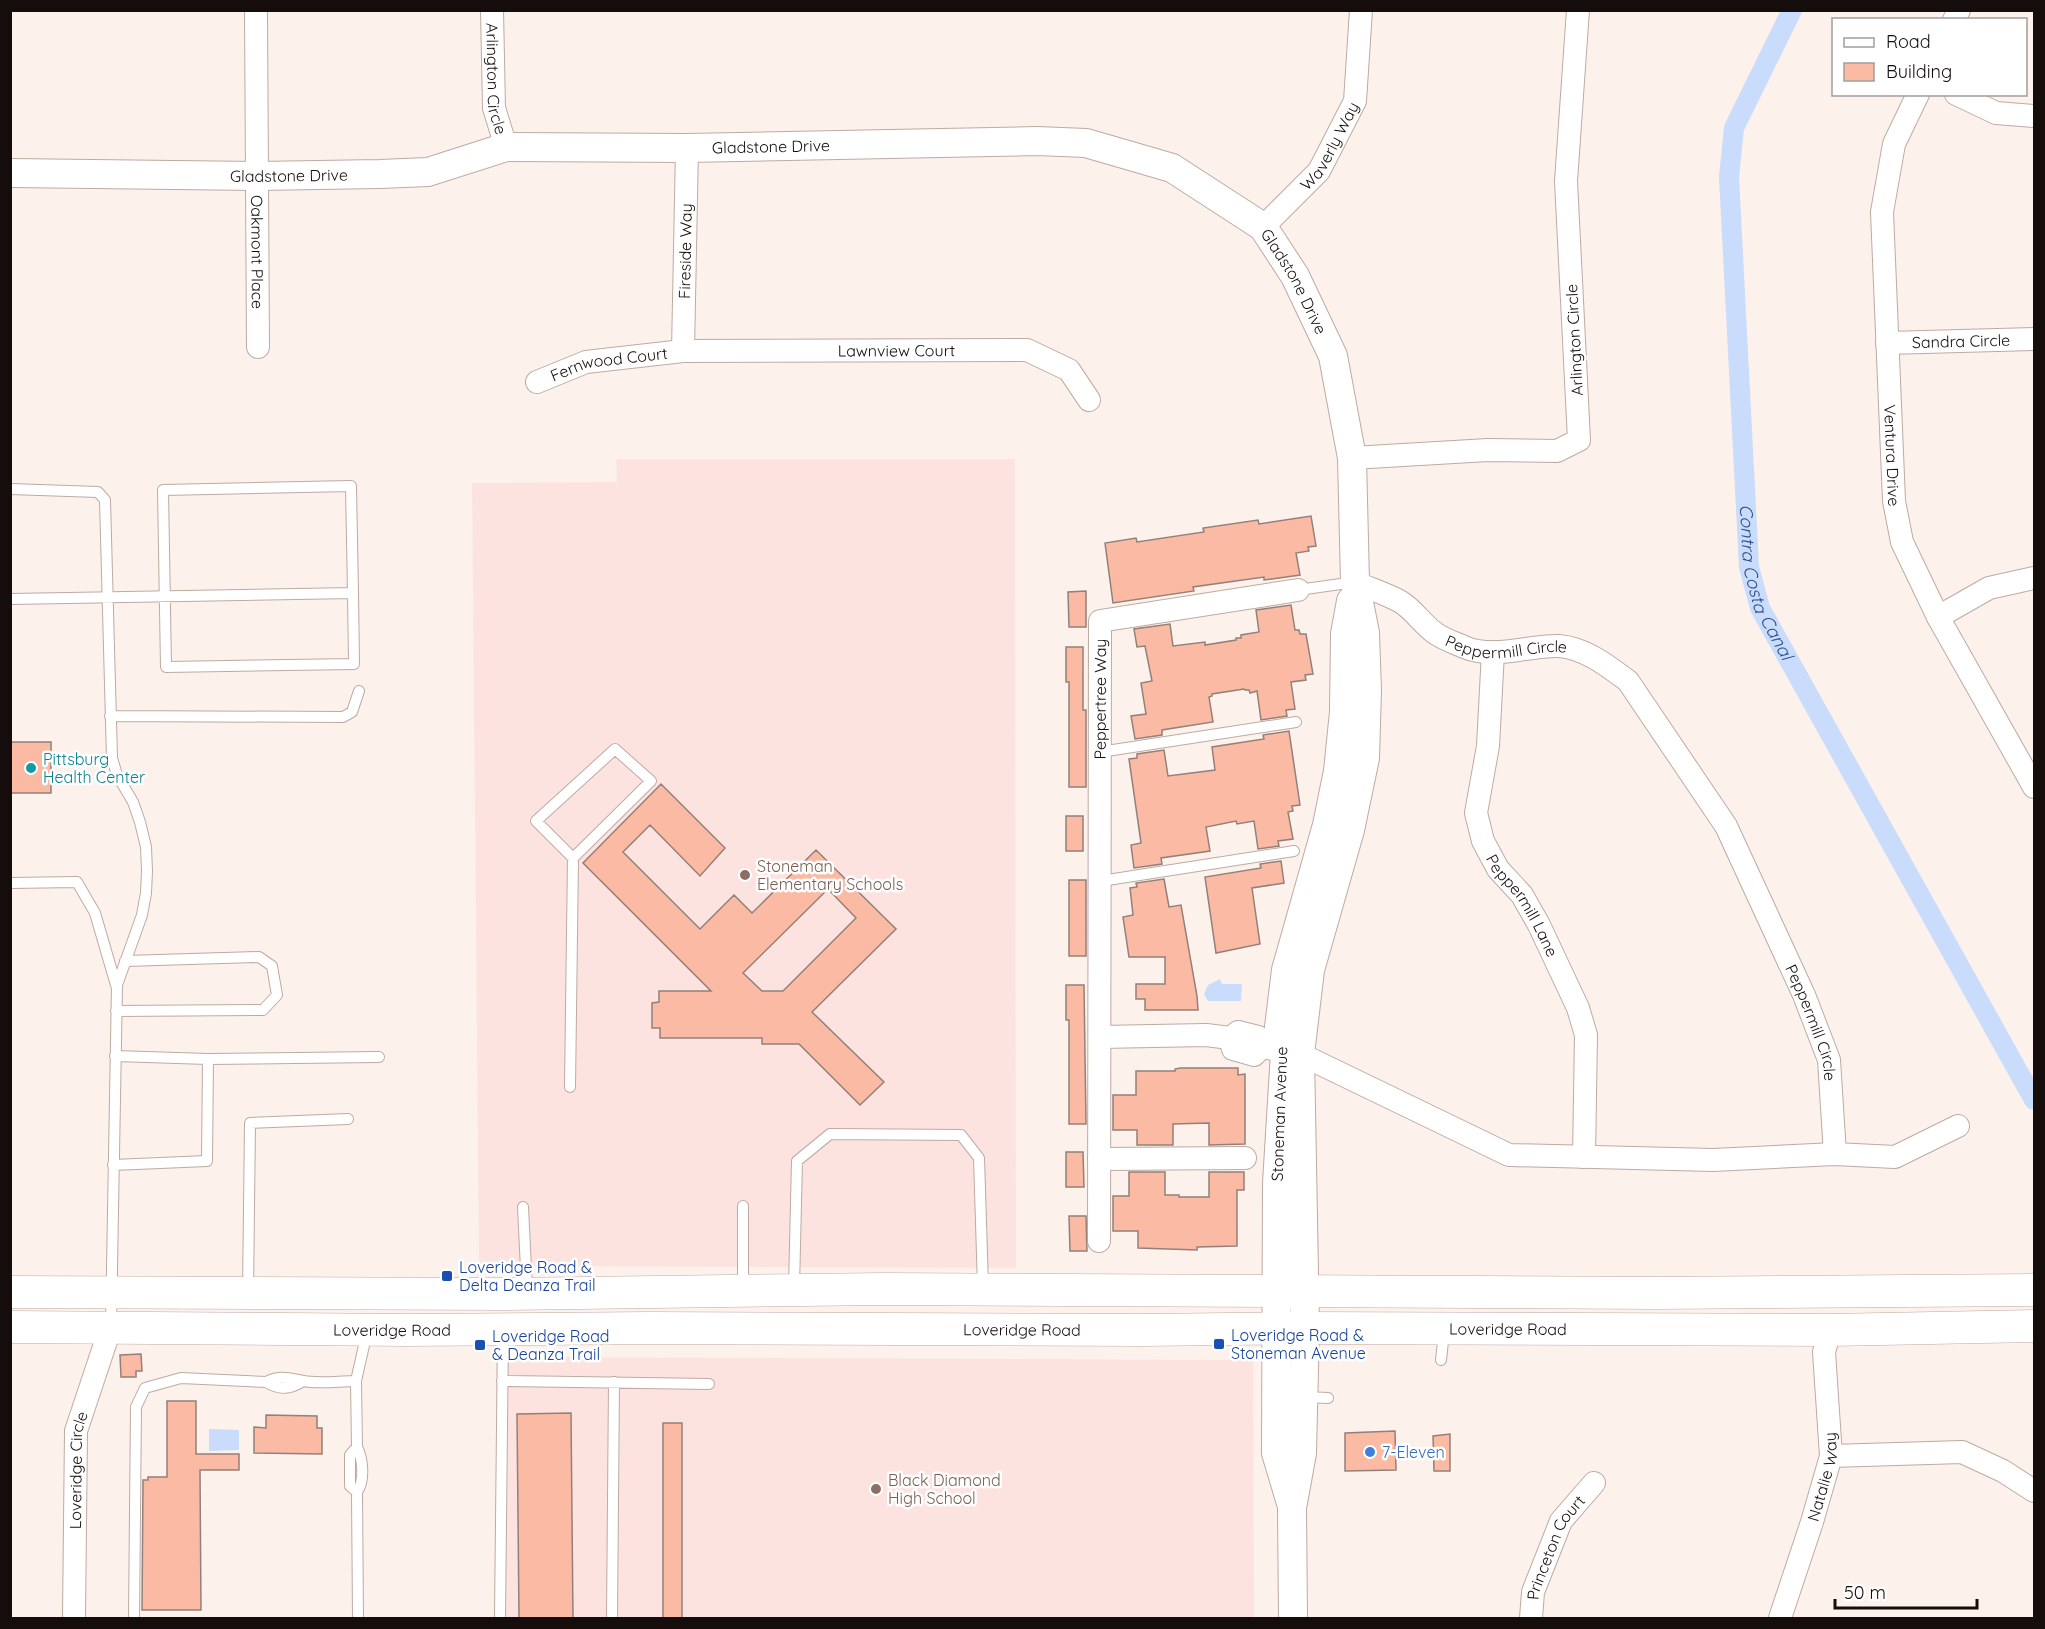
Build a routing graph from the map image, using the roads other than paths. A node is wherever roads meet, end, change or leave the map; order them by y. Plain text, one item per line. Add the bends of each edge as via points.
1 (256, 10) edge
2 (492, 10) edge
3 (1361, 10) edge
4 (1578, 10) edge
5 (1917, 96) edge
6 (1960, 96) edge
7 (2034, 116) edge
8 (506, 147) junction
9 (687, 148) junction
10 (10, 173) edge
11 (257, 176) junction
12 (1263, 226) junction
13 (2034, 339) edge
14 (1887, 343) junction
15 (258, 347) dead end
16 (683, 351) junction
17 (537, 382) dead end
18 (1089, 400) dead end
19 (1352, 458) junction
20 (10, 489) edge
21 (2034, 578) edge
22 (1355, 582) junction
23 (1298, 590) joint
24 (353, 593) junction
25 (165, 596) junction
26 (107, 597) junction
27 (10, 599) edge
28 (1938, 617) junction
29 (1493, 652) junction
30 (359, 691) dead end
31 (110, 716) junction
32 (1296, 722) dead end
33 (1100, 752) junction
34 (2034, 787) edge
35 (1294, 851) dead end
36 (573, 858) junction
37 (1101, 881) junction
38 (10, 883) edge
39 (125, 961) junction
40 (117, 986) junction
41 (116, 1011) junction
42 (1100, 1037) junction
43 (1282, 1051) junction
44 (115, 1056) junction
45 (379, 1058) dead end
46 (208, 1059) junction
47 (570, 1087) dead end
48 (348, 1119) dead end
49 (1958, 1126) dead end
50 (1835, 1154) junction
51 (1584, 1157) junction
52 (1245, 1158) dead end
53 (1099, 1159) junction
54 (113, 1165) junction
55 (743, 1206) dead end
56 (523, 1207) dead end
57 (1099, 1241) dead end
58 (983, 1289) junction
59 (794, 1290) junction
60 (1290, 1290) junction
61 (2034, 1290) edge
62 (743, 1291) junction
63 (10, 1292) edge
64 (110, 1292) junction
65 (248, 1292) junction
66 (382, 1293) junction
67 (527, 1293) junction
68 (111, 1326) junction
69 (2034, 1326) edge
70 (10, 1327) edge
71 (503, 1329) junction
72 (1290, 1329) junction
73 (1444, 1329) junction
74 (367, 1330) junction
75 (1830, 1330) junction
76 (1441, 1360) dead end
77 (356, 1381) junction
78 (502, 1381) junction
79 (614, 1382) junction
80 (709, 1384) dead end
81 (1831, 1456) junction
82 (1594, 1483) dead end
83 (2034, 1491) edge
84 (1292, 1508) junction
85 (74, 1618) edge
86 (134, 1618) edge
87 (358, 1618) edge
88 (500, 1618) edge
89 (612, 1618) edge
90 (1293, 1618) edge
91 (1531, 1618) edge
92 (1780, 1618) edge

1 - 11 street, Oakmont Place
2 - 8 street, Arlington Circle via 494,108
3 - 12 street, Waverly Way via 1355,101 1319,171
4 - 19 street, Arlington Circle via 1566,181 1579,440 1557,451 1488,450
5 - 14 street, Ventura Drive via 1894,144 1882,212
6 - 7 street via 1996,113
8 - 9 street, Gladstone Drive
8 - 11 street, Gladstone Drive via 428,172
9 - 12 street, Gladstone Drive via 1086,143 1172,168
9 - 16 street, Fireside Way
10 - 11 street, Gladstone Drive
11 - 15 street, Oakmont Place
12 - 19 street, Gladstone Drive via 1295,276 1334,356
13 - 14 street, Sandra Circle
14 - 28 street, Ventura Drive via 1894,501 1902,542
16 - 17 street, Fernwood Court via 586,362
16 - 18 street, Lawnview Court via 1028,350 1069,370
19 - 22 street, Stoneman Avenue
20 - 26 lane via 98,492 105,500
21 - 28 street via 1989,588
22 - 23 lane, Peppertree Way
22 - 29 street, Peppermill Circle via 1402,603 1435,633 1466,648
22 - 43 street, Stoneman Avenue via 1365,633 1365,758 1350,830
23 - 33 street, Peppertree Way via 1100,621
24 - 25 lane
24 - 25 lane via 354,664 166,667
24 - 25 lane via 351,486 163,490
25 - 26 lane
26 - 27 lane
26 - 31 lane
28 - 34 street, Ventura Drive
29 - 50 street, Peppermill Circle via 1562,646 1605,664 1628,681 1726,826 1804,995 1829,1060
29 - 51 street, Peppermill Lane via 1488,746 1476,813 1483,841 1497,869 1522,895 1578,1008 1586,1035
30 - 31 lane via 352,712 344,717
31 - 39 lane via 112,758 133,802 146,847 142,915
32 - 33 lane
33 - 37 street, Peppertree Way
35 - 37 lane
36 - 36 lane via 651,781 615,749 537,821
36 - 47 lane
37 - 42 street, Peppertree Way
38 - 40 lane via 77,882 95,913
39 - 40 lane
39 - 41 lane via 259,957 272,966 278,994 263,1010
40 - 41 lane
41 - 44 lane
42 - 43 street via 1230,1038 1238,1032 1258,1037
42 - 53 street, Peppertree Way
43 - 51 street via 1509,1155
43 - 60 street, Stoneman Avenue via 1277,1184
44 - 46 lane
44 - 54 lane
45 - 46 lane
46 - 54 lane via 207,1161
48 - 65 lane via 250,1123
49 - 50 street via 1895,1157
50 - 51 street via 1713,1160
52 - 53 street
53 - 57 street, Peppertree Way
54 - 64 lane
55 - 62 lane
56 - 67 lane
58 - 59 main road
58 - 59 lane via 979,1158 961,1135 830,1134 797,1161
58 - 60 main road
59 - 62 main road
60 - 61 main road
60 - 72 street, Stoneman Avenue
62 - 67 main road
63 - 64 main road
64 - 65 main road
64 - 68 lane
65 - 66 main road
66 - 67 main road
66 - 74 main road
68 - 70 main road, Loveridge Road
68 - 74 main road, Loveridge Road
68 - 85 street, Loveridge Circle via 76,1431
69 - 75 main road, Loveridge Road
71 - 72 main road, Loveridge Road
71 - 74 main road, Loveridge Road
71 - 78 lane
72 - 73 main road, Loveridge Road
72 - 84 street, Stoneman Avenue via 1276,1454
72 - 84 street, Stoneman Avenue via 1316,1398
73 - 75 main road, Loveridge Road
73 - 76 lane
74 - 77 lane
75 - 81 street, Natalie Way via 1824,1352
77 - 86 lane via 303,1381 292,1388 275,1388 266,1382 181,1378 145,1388 136,1407
77 - 87 lane via 357,1447 350,1455 350,1485 357,1492
78 - 79 lane
78 - 88 lane
79 - 80 lane
79 - 89 lane
81 - 83 street via 1962,1452
81 - 92 street, Natalie Way
82 - 91 street, Princeton Court via 1561,1521 1533,1592
84 - 90 street, Stoneman Avenue

